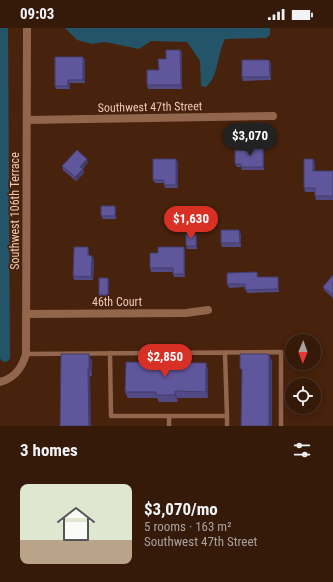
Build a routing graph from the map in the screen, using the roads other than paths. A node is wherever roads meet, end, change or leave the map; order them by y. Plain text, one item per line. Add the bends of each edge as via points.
1 (27, 28) edge
2 (273, 116) dead end
3 (27, 120) junction
4 (208, 310) dead end
5 (26, 314) junction
6 (110, 353) junction
7 (225, 353) junction
8 (26, 354) junction
9 (0, 382) edge
10 (169, 416) junction
11 (227, 416) junction
12 (169, 426) edge
13 (227, 426) edge
14 (281, 426) edge

1 - 3 street, Southwest 106th Terrace
2 - 3 street, Southwest 47th Street
3 - 5 street, Southwest 106th Terrace
4 - 5 street, 46th Court via 186,313
5 - 8 street, Southwest 106th Terrace
6 - 7 lane
6 - 8 lane
6 - 10 lane via 111,416
7 - 11 lane
7 - 14 lane via 280,352
8 - 9 street, Southwest 106th Terrace via 14,376
10 - 11 lane
10 - 12 lane
11 - 13 lane

